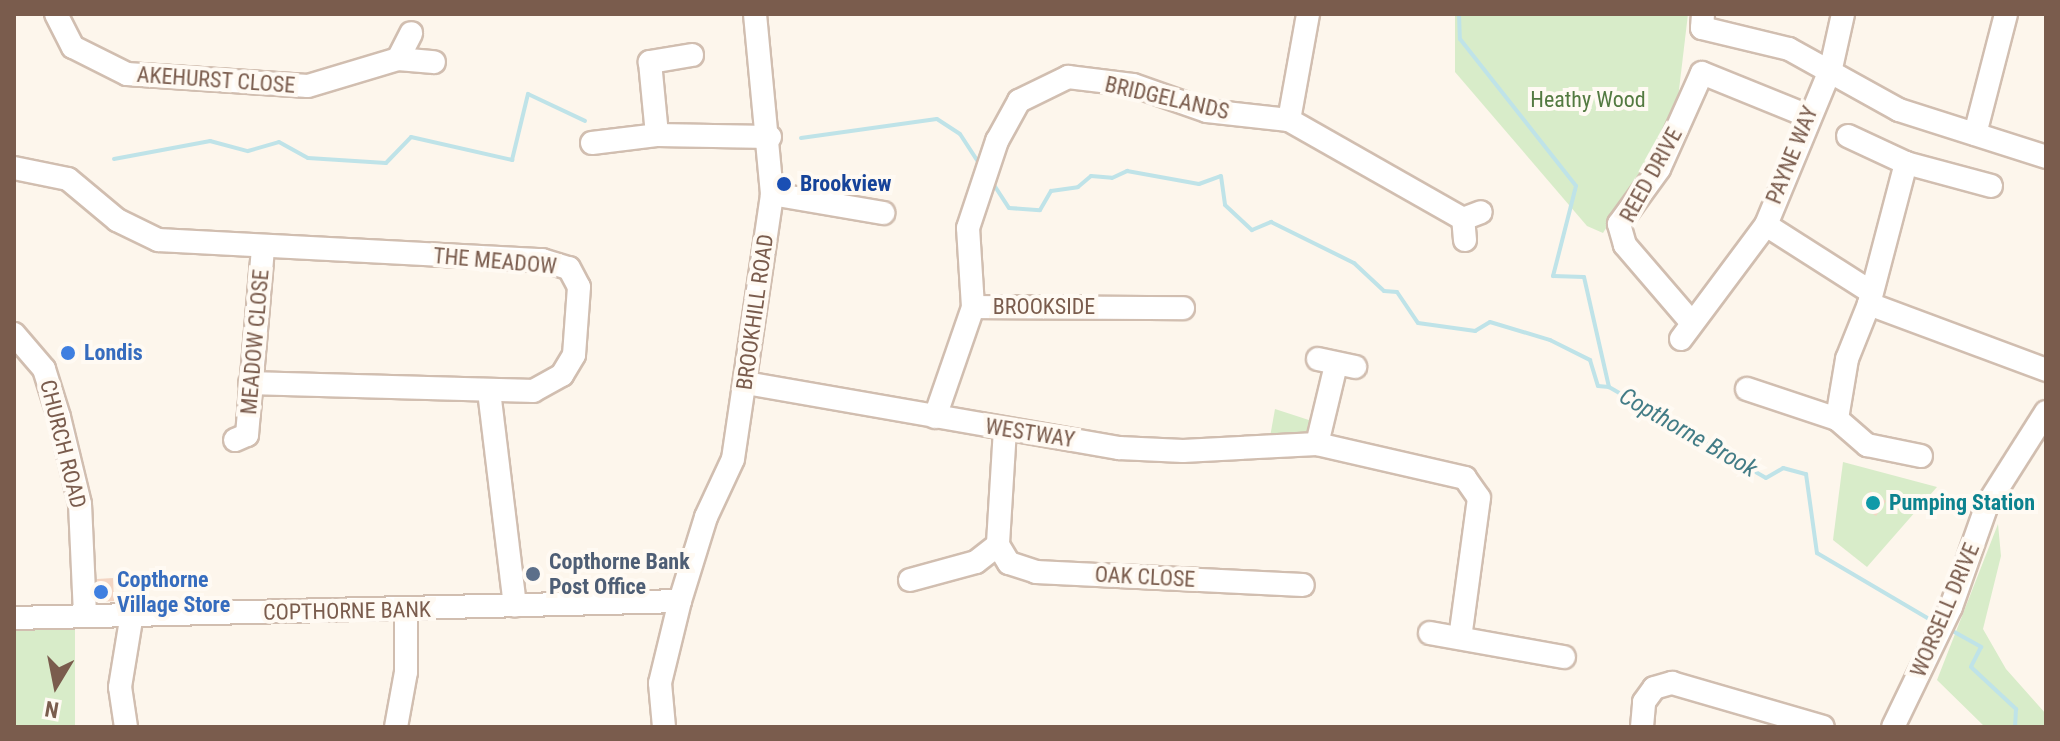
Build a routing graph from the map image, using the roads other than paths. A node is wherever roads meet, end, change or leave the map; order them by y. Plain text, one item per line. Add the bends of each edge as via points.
1 (56, 14) edge
2 (755, 14) edge
3 (1308, 14) edge
4 (1703, 14) edge
5 (1843, 14) edge
6 (2006, 14) edge
7 (411, 33) dead end
8 (692, 55) dead end
9 (398, 59) junction
10 (434, 62) dead end
11 (1831, 68) junction
12 (1808, 116) junction
13 (1289, 120) junction
14 (1975, 134) junction
15 (657, 135) junction
16 (1848, 136) dead end
17 (770, 137) junction
18 (592, 143) dead end
19 (2046, 157) edge
20 (1906, 163) junction
21 (14, 168) edge
22 (1991, 186) dead end
23 (772, 194) junction
24 (883, 213) dead end
25 (1469, 224) dead end
26 (1766, 225) junction
27 (263, 248) junction
28 (1871, 295) junction
29 (973, 307) junction
30 (1183, 308) dead end
31 (14, 334) edge
32 (1336, 364) dead end
33 (2046, 370) edge
34 (250, 383) junction
35 (746, 383) junction
36 (1747, 389) dead end
37 (489, 391) junction
38 (2046, 412) edge
39 (935, 417) junction
40 (1837, 419) junction
41 (1005, 429) junction
42 (245, 439) dead end
43 (1317, 444) junction
44 (1921, 456) dead end
45 (998, 545) junction
46 (905, 581) dead end
47 (1303, 585) dead end
48 (680, 601) junction
49 (515, 605) junction
50 (406, 610) junction
51 (85, 614) junction
52 (132, 614) junction
53 (14, 618) edge
54 (1430, 633) dead end
55 (1460, 638) junction
56 (1564, 657) dead end
57 (126, 727) edge
58 (396, 727) edge
59 (664, 727) edge
60 (1642, 727) edge
61 (1823, 727) edge
62 (1893, 727) edge

1 - 9 street, AKEHURST CLOSE via 73,47 127,74 308,86
2 - 17 street, BROOKHILL ROAD
3 - 13 street
4 - 11 street via 1702,28 1789,49
5 - 11 street, PAYNE WAY
6 - 14 street
7 - 9 street
8 - 15 street via 650,62
9 - 10 street, AKEHURST CLOSE
11 - 12 street, PAYNE WAY
11 - 14 street via 1899,110
12 - 26 street, PAYNE WAY
12 - 26 street, REED DRIVE via 1702,73 1659,169 1619,224 1625,245 1687,331
13 - 25 street, BRIDGELANDS
13 - 29 street, BRIDGELANDS via 1207,111 1133,85 1068,77 1019,101 997,141 968,228
14 - 19 street
15 - 17 street
15 - 18 street
16 - 20 street
17 - 23 street, BROOKHILL ROAD
20 - 22 street
20 - 28 street
21 - 27 street, THE MEADOW via 68,179 117,220 158,240
23 - 24 street
23 - 35 street, BROOKHILL ROAD
26 - 28 street, PAYNE WAY
27 - 34 street, MEADOW CLOSE
27 - 37 street, THE MEADOW via 542,260 569,268 579,294 574,355 562,375 533,391
28 - 33 street, PAYNE WAY
28 - 40 street via 1847,359
29 - 30 street, BROOKSIDE
29 - 39 street, BROOKSIDE
31 - 51 street, CHURCH ROAD via 44,369 59,417 80,504
32 - 43 street
34 - 37 street, THE MEADOW
34 - 42 street, MEADOW CLOSE
35 - 39 street, WESTWAY
35 - 48 street, BROOKHILL ROAD via 733,459 706,517
36 - 40 street
37 - 49 street
38 - 62 street, WORSELL DRIVE via 1987,505 1951,607
39 - 41 street, WESTWAY
40 - 44 street via 1867,445
41 - 43 street, WESTWAY via 1183,451
41 - 45 street
43 - 55 street, WESTWAY via 1465,478 1475,486 1479,498
45 - 46 street via 976,562
45 - 47 street, OAK CLOSE via 1009,563 1036,572
48 - 49 street, COPTHORNE BANK
48 - 59 street, BROOKHILL ROAD via 660,683
49 - 50 street, COPTHORNE BANK
50 - 52 street, COPTHORNE BANK
50 - 58 street via 406,672
51 - 52 street, COPTHORNE BANK
51 - 53 street, COPTHORNE BANK
52 - 57 street via 120,687
54 - 55 street
55 - 56 street
60 - 61 street via 1648,681 1704,689

